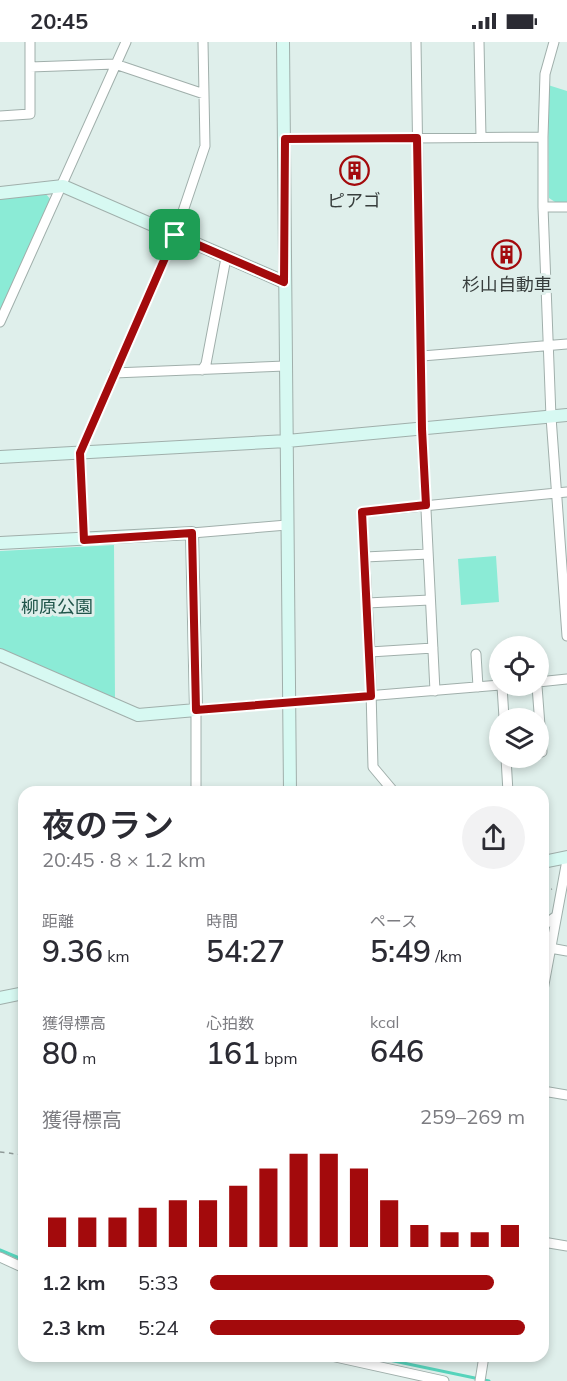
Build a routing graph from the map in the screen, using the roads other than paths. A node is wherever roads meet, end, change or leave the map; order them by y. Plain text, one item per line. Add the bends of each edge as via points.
1 (30, 42) edge
2 (126, 42) edge
3 (203, 42) edge
4 (283, 42) edge
5 (416, 42) edge
6 (479, 42) edge
7 (554, 42) edge
8 (115, 64) junction
9 (30, 67) junction
10 (204, 94) junction
11 (0, 116) edge
12 (481, 137) junction
13 (543, 137) junction
14 (417, 138) junction
15 (285, 139) junction
16 (63, 186) junction
17 (0, 193) edge
18 (543, 207) junction
19 (567, 207) edge
20 (175, 235) junction
21 (226, 258) junction
22 (284, 282) junction
23 (1, 319) edge
24 (567, 344) edge
25 (548, 345) junction
26 (422, 356) junction
27 (285, 366) junction
28 (202, 370) junction
29 (114, 373) junction
30 (567, 415) edge
31 (551, 417) junction
32 (422, 429) junction
33 (287, 441) junction
34 (80, 453) junction
35 (0, 457) edge
36 (562, 493) edge
37 (426, 505) junction
38 (287, 525) junction
39 (192, 533) junction
40 (84, 540) junction
41 (0, 543) edge
42 (428, 554) junction
43 (365, 557) junction
44 (430, 600) junction
45 (367, 603) junction
46 (567, 636) edge
47 (433, 648) junction
48 (370, 652) junction
49 (476, 654) dead end
50 (0, 656) edge
51 (567, 679) edge
52 (549, 682) edge
53 (489, 686) edge
54 (478, 687) junction
55 (435, 691) junction
56 (371, 696) junction
57 (290, 703) junction
58 (196, 710) junction
59 (507, 768) edge
60 (196, 786) edge
61 (290, 786) edge
62 (389, 786) edge
63 (508, 786) edge
64 (567, 859) edge
65 (549, 861) edge
66 (555, 917) junction
67 (549, 922) edge
68 (550, 948) junction
69 (567, 951) edge
70 (549, 954) edge
71 (18, 994) edge
72 (0, 998) edge
73 (549, 1092) edge
74 (567, 1095) edge
75 (549, 1243) edge
76 (567, 1246) edge
77 (0, 1257) edge
78 (18, 1265) edge
79 (360, 1362) edge
80 (483, 1362) edge
81 (480, 1378) edge
82 (444, 1381) edge

1 - 9 street
2 - 8 street
3 - 10 street
4 - 15 street
5 - 14 street
6 - 12 street
7 - 13 street via 545,74
8 - 9 street
8 - 10 street
8 - 16 street
9 - 11 street via 30,114
10 - 20 street via 205,146
12 - 13 street
12 - 14 street
13 - 18 street
14 - 15 street
14 - 26 street
15 - 22 street
16 - 17 street
16 - 20 street
16 - 23 street
18 - 19 street
18 - 25 street
20 - 21 street
20 - 29 street
21 - 22 street
21 - 28 street
22 - 27 street
24 - 25 street
25 - 26 street
25 - 31 street
26 - 32 street
27 - 28 street
27 - 33 street
28 - 29 street
29 - 34 street
30 - 31 street
31 - 32 street
31 - 36 street
32 - 33 street
32 - 37 street
33 - 34 street
33 - 38 street
34 - 35 street
34 - 40 street
36 - 37 street
36 - 46 street
37 - 42 street
37 - 43 street via 362,512
38 - 39 street
38 - 57 street
39 - 40 street
39 - 58 street
40 - 41 street
42 - 43 street
42 - 44 street
43 - 45 street
44 - 45 street
44 - 47 street
45 - 48 street
47 - 48 street
47 - 55 street
48 - 56 street
49 - 54 street
50 - 58 street via 138,715
51 - 52 street
53 - 54 street
54 - 55 street
55 - 56 street
56 - 57 street
56 - 62 street via 373,767
57 - 58 street
57 - 61 street
58 - 60 street
59 - 63 street
64 - 65 street
64 - 66 street
66 - 67 street
66 - 68 street
68 - 69 street
68 - 70 street
71 - 72 street
73 - 74 street
75 - 76 street
77 - 78 street
79 - 82 street
80 - 81 street

